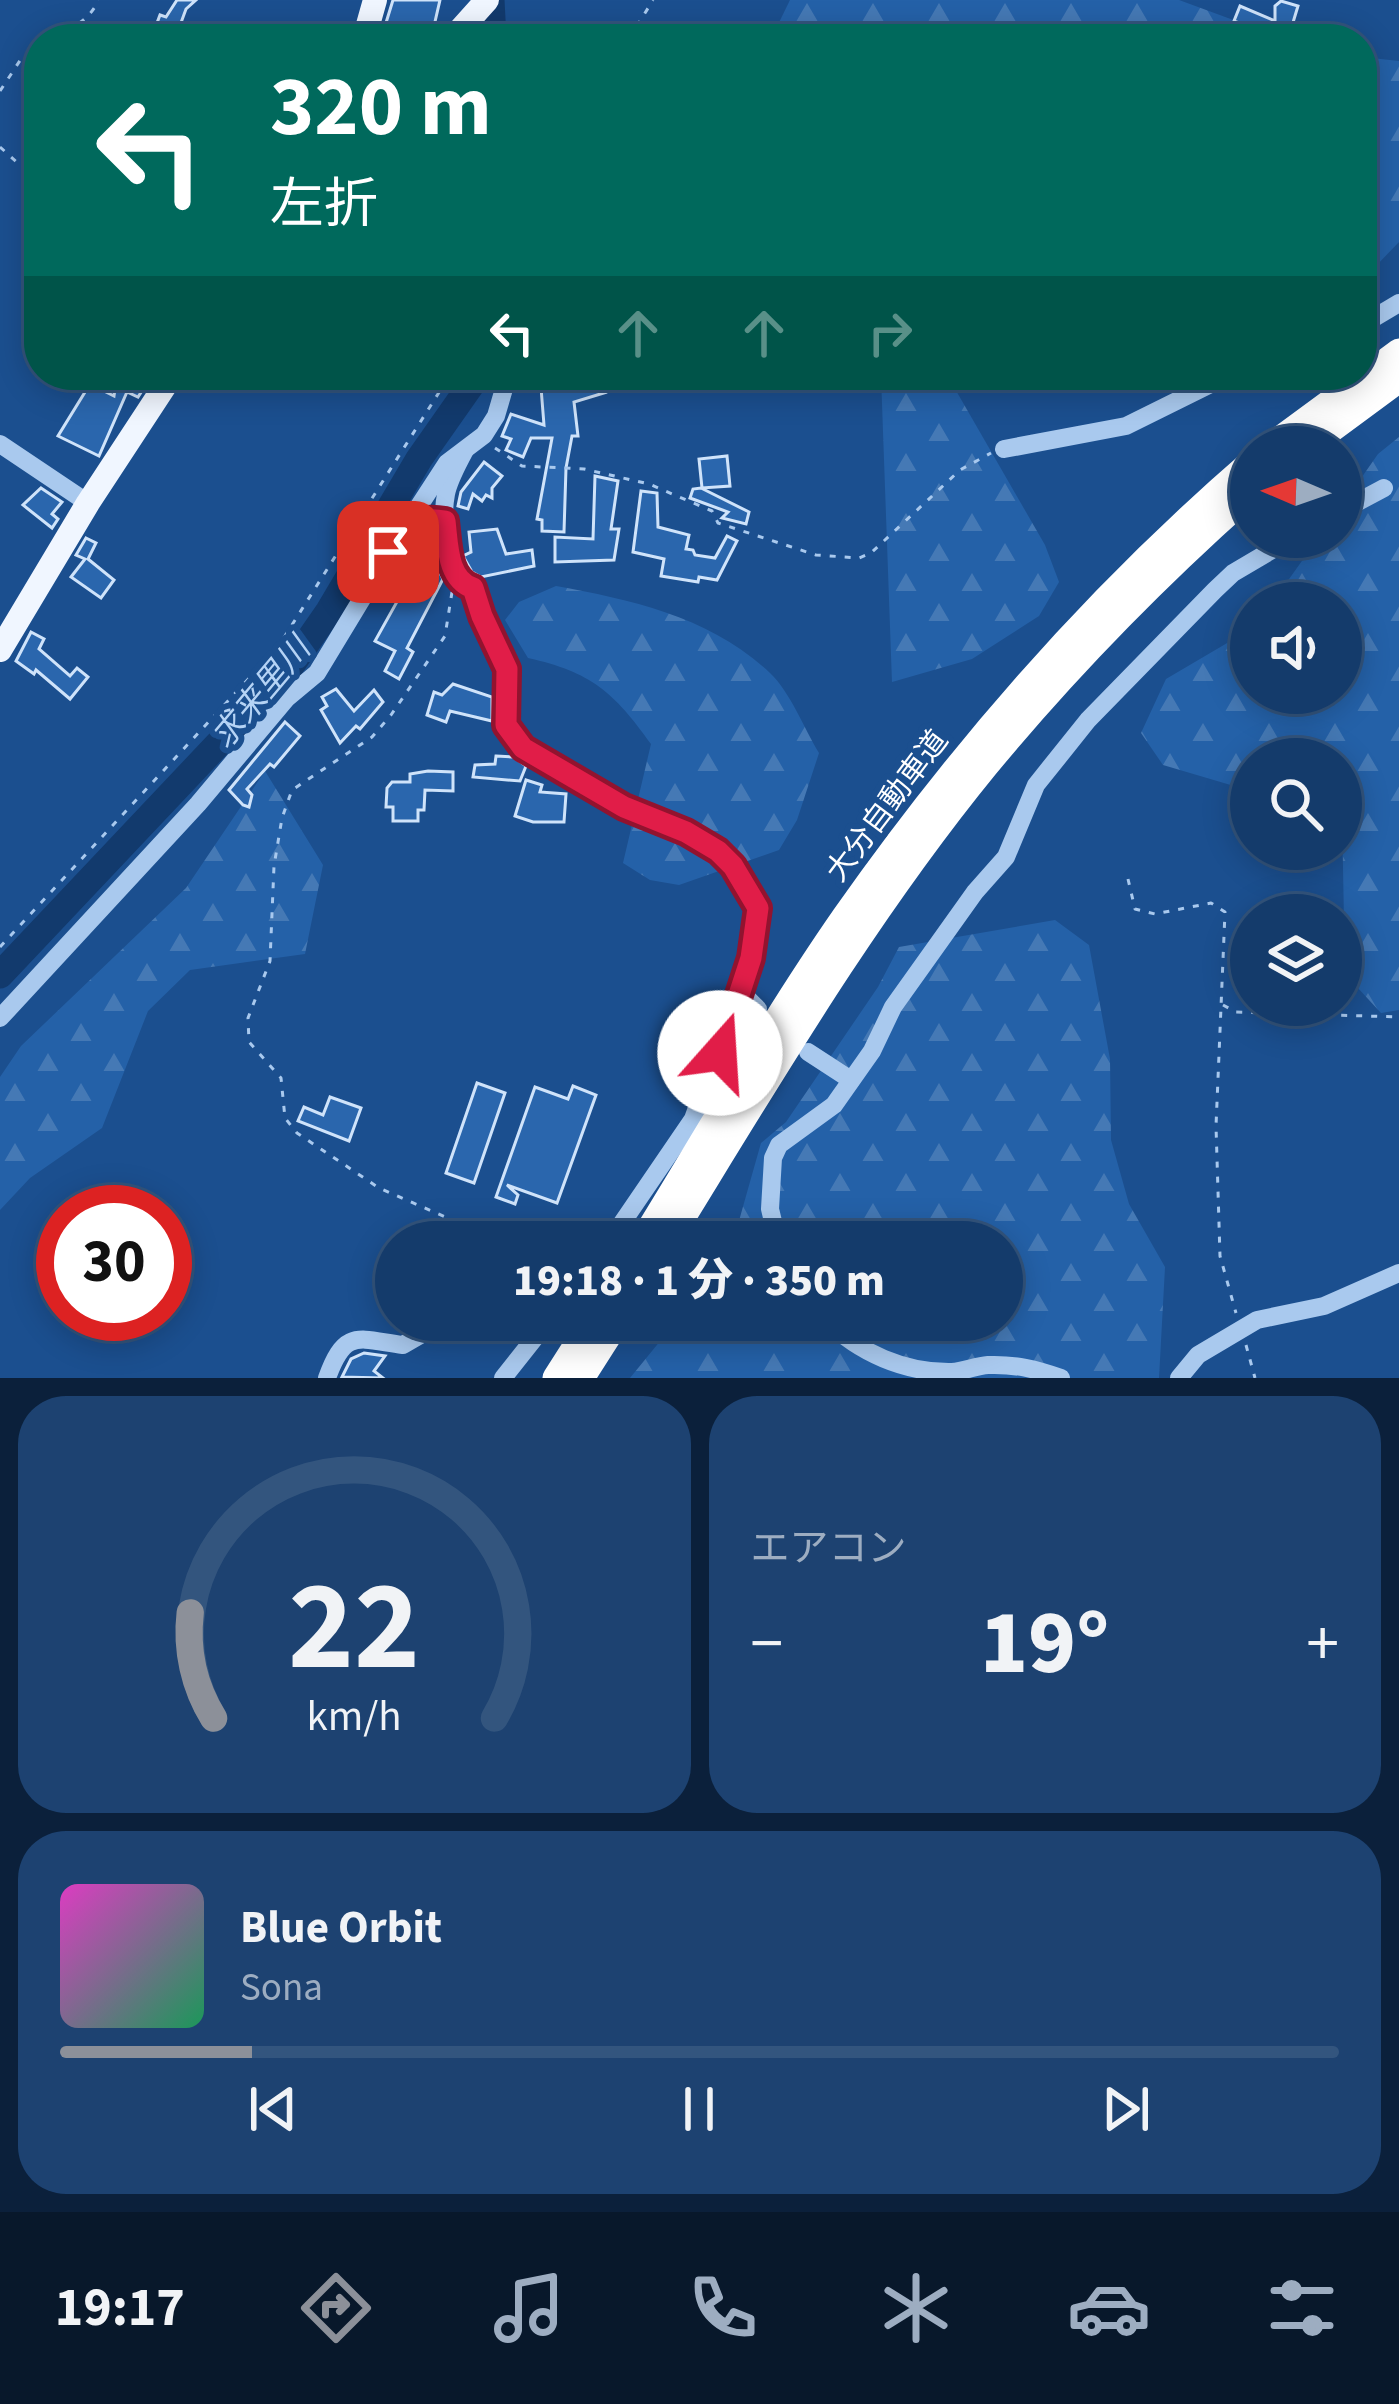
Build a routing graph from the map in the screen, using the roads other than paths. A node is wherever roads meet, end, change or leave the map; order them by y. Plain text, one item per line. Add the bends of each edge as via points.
1 (1399, 379) edge
2 (162, 390) edge
3 (504, 390) edge
4 (1199, 390) edge
5 (1347, 390) edge
6 (1299, 426) edge
7 (1335, 426) edge
8 (0, 444) edge
9 (1004, 449) road end
10 (465, 450) junction
11 (1230, 482) edge
12 (1384, 488) dead end
13 (1362, 500) edge
14 (88, 503) junction
15 (1230, 513) edge
16 (445, 521) junction
17 (406, 526) junction
18 (1258, 558) edge
19 (0, 650) edge
20 (740, 992) junction
21 (758, 1009) dead end
22 (0, 1018) edge
23 (808, 1052) dead end
24 (851, 1080) junction
25 (624, 1221) edge
26 (655, 1221) edge
27 (680, 1221) edge
28 (773, 1221) edge
29 (1399, 1273) edge
30 (375, 1339) edge
31 (532, 1341) edge
32 (580, 1341) edge
33 (605, 1341) edge
34 (855, 1341) edge
35 (327, 1378) edge
36 (503, 1378) edge
37 (556, 1378) edge
38 (581, 1378) edge
39 (1061, 1378) edge
40 (1179, 1378) edge

1 - 7 highway
2 - 14 main road
3 - 10 street via 484,435
4 - 9 street via 1126,426
5 - 6 highway
8 - 14 street
10 - 16 street via 446,493
10 - 17 street via 447,463
11 - 26 highway, 大分自動車道 via 1069,635 965,755 844,919
12 - 13 street
14 - 19 main road
15 - 27 highway, 大分自動車道 via 1115,620 983,768 863,931
16 - 17 street
16 - 20 street via 454,574 473,588 507,669 506,725 523,748 624,807 686,832 733,866 758,908
17 - 22 street via 317,673
18 - 24 street via 1233,573 1088,720 1036,785 1006,857 892,1007
20 - 21 street
20 - 25 street via 694,1119
23 - 24 street
24 - 28 street via 834,1105 779,1145
29 - 40 street via 1324,1306 1241,1329 1198,1355
30 - 35 street via 340,1348
31 - 36 street
32 - 37 highway
33 - 38 highway
34 - 39 street via 913,1370 1029,1366

